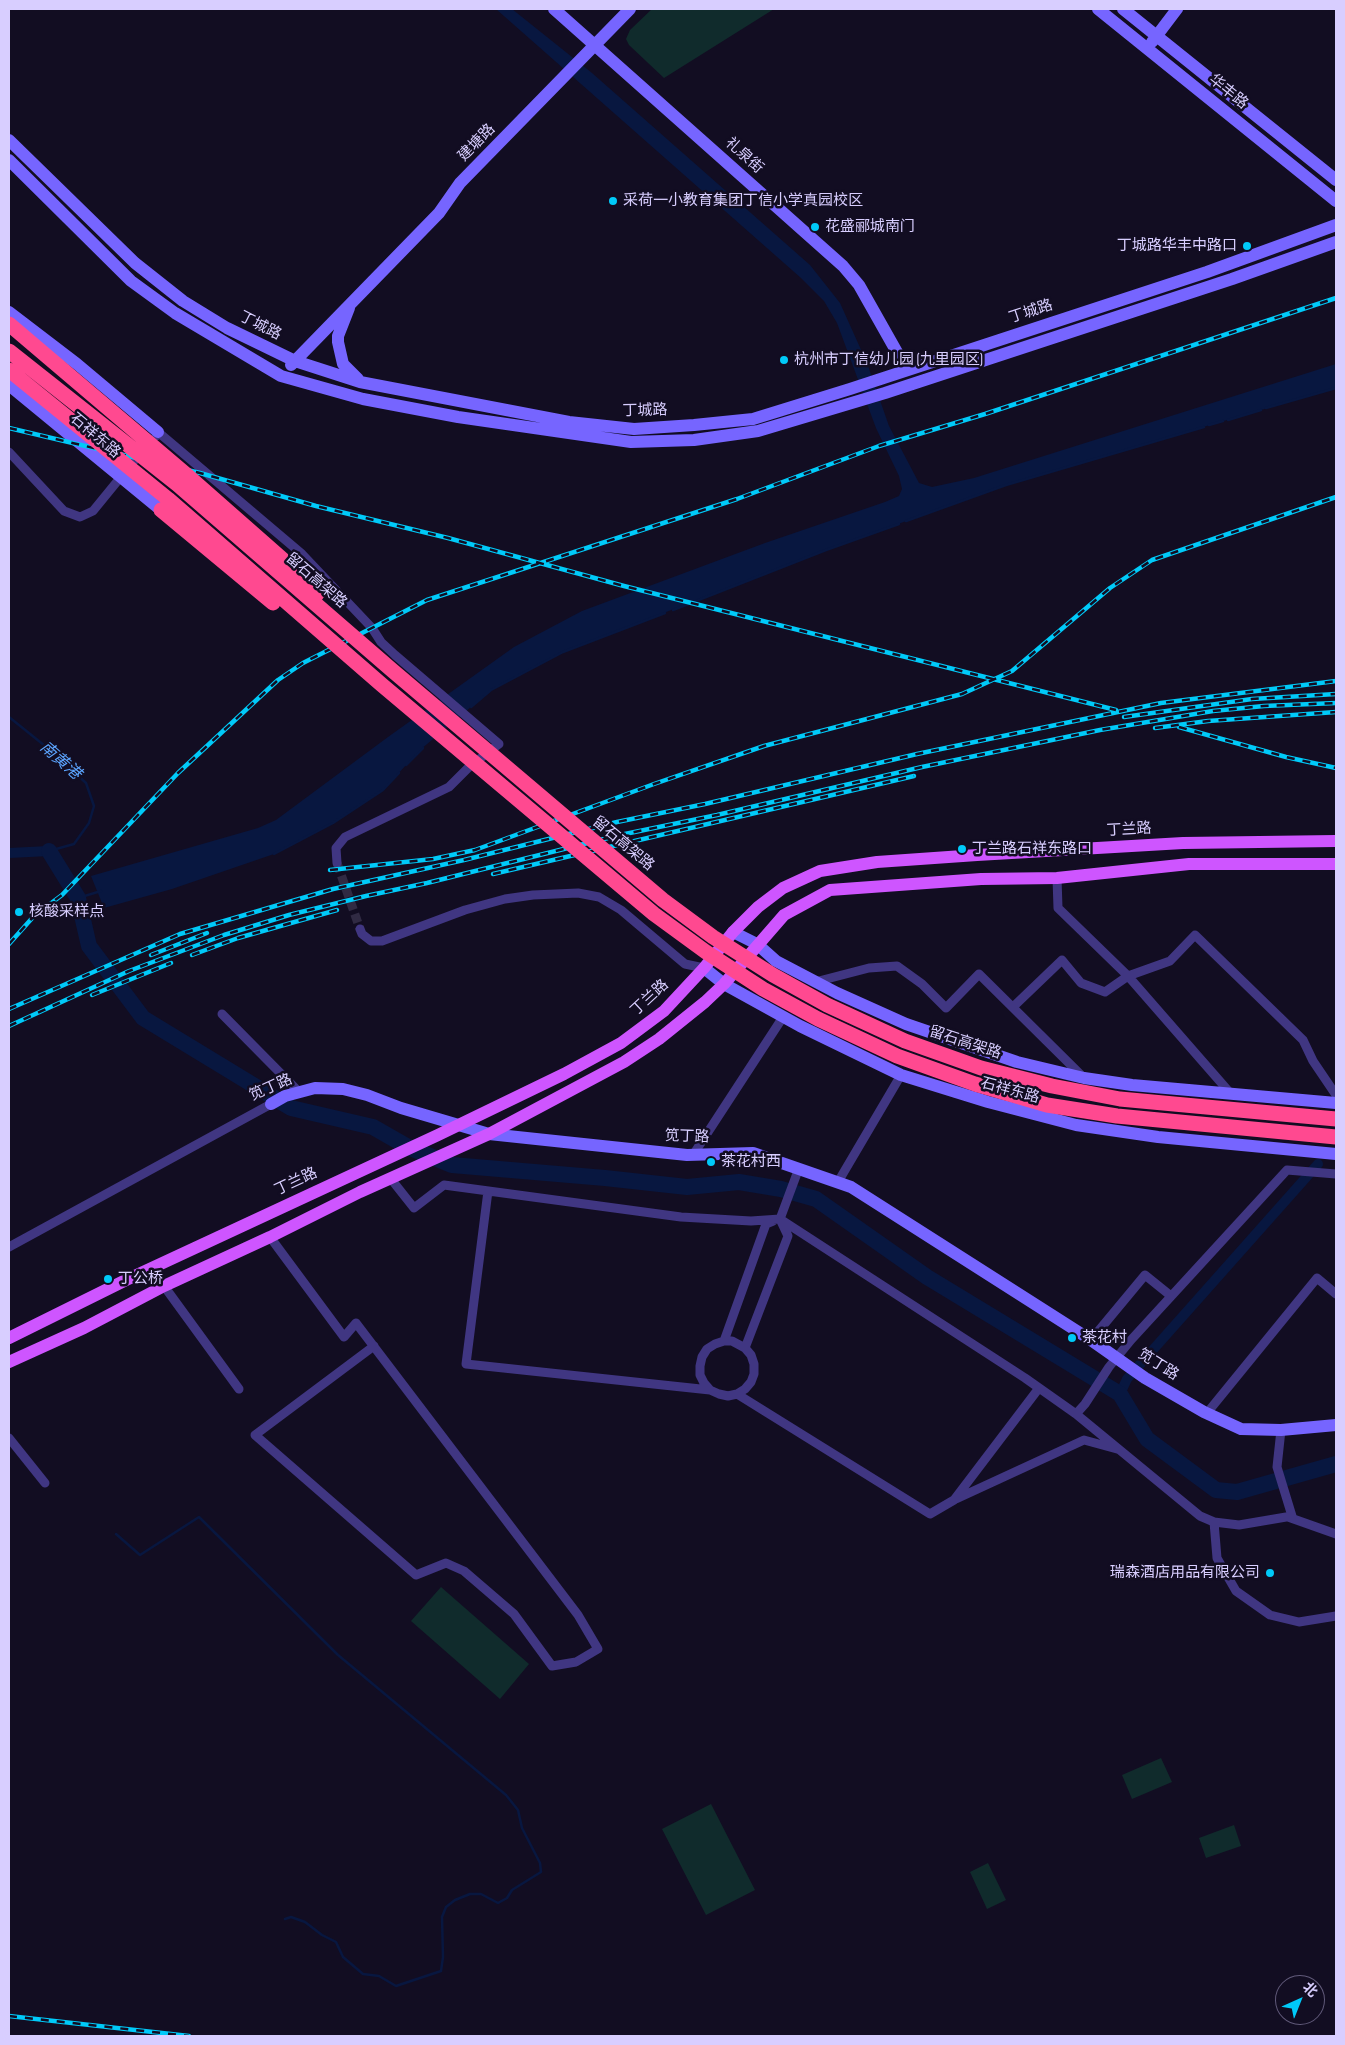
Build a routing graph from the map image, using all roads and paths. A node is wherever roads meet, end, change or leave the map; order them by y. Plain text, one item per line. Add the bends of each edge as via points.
1 (554, 9) edge
2 (630, 9) edge
3 (1098, 9) edge
4 (1123, 9) edge
5 (1177, 9) edge
6 (1157, 36) junction
7 (594, 45) junction
8 (1148, 48) junction
9 (9, 140) edge
10 (9, 160) edge
11 (1336, 180) edge
12 (1336, 201) edge
13 (1336, 225) edge
14 (1336, 242) edge
15 (350, 303) junction
16 (9, 312) edge
17 (9, 324) edge
18 (9, 351) edge
19 (295, 361) junction
20 (9, 370) edge
21 (907, 370) junction
22 (281, 376) junction
23 (360, 382) junction
24 (9, 385) edge
25 (158, 432) junction
26 (9, 452) edge
27 (120, 478) junction
28 (161, 510) joint
29 (393, 672) junction
30 (382, 685) junction
31 (1336, 841) edge
32 (337, 863) tunnel mouth
33 (1336, 864) edge
34 (1057, 878) junction
35 (360, 929) tunnel mouth
36 (733, 932) junction
37 (757, 944) junction
38 (704, 968) junction
39 (1128, 976) junction
40 (815, 982) junction
41 (724, 984) junction
42 (1012, 1007) junction
43 (222, 1014) dead end
44 (783, 1017) junction
45 (901, 1074) junction
46 (1084, 1078) junction
47 (299, 1092) junction
48 (1231, 1094) junction
49 (1336, 1095) edge
50 (1336, 1103) edge
51 (271, 1104) joint
52 (1336, 1119) edge
53 (458, 1125) junction
54 (489, 1134) junction
55 (1336, 1137) edge
56 (1336, 1154) edge
57 (693, 1155) junction
58 (797, 1173) junction
59 (1336, 1174) edge
60 (390, 1179) junction
61 (838, 1182) junction
62 (488, 1191) junction
63 (780, 1219) junction
64 (270, 1237) junction
65 (9, 1247) edge
66 (164, 1286) junction
67 (1336, 1294) edge
68 (1171, 1296) junction
69 (9, 1338) edge
70 (1091, 1340) junction
71 (724, 1341) junction
72 (374, 1346) junction
73 (745, 1348) junction
74 (9, 1362) edge
75 (1113, 1363) junction
76 (1039, 1388) junction
77 (239, 1389) dead end
78 (710, 1390) junction
79 (737, 1394) junction
80 (1206, 1413) junction
81 (1076, 1414) junction
82 (1336, 1425) edge
83 (1281, 1430) junction
84 (9, 1438) edge
85 (1120, 1450) junction
86 (45, 1483) dead end
87 (954, 1500) junction
88 (1288, 1516) junction
89 (1214, 1522) junction
90 (1336, 1534) edge
91 (1336, 1616) edge

1 - 7 main road, 礼泉街
2 - 7 main road, 建塘路
3 - 8 main road, 华丰路
4 - 6 main road, 华丰路
5 - 6 main road
6 - 8 main road
6 - 11 main road, 华丰路
7 - 15 main road, 建塘路 via 460,183 440,213
7 - 21 main road, 礼泉街 via 843,266 859,285
8 - 12 main road, 华丰路
9 - 19 main road, 丁城路 via 136,263 184,301 228,328
10 - 22 main road, 丁城路 via 131,281 175,313
13 - 21 main road, 丁城路 via 1207,272
14 - 22 main road, 丁城路 via 857,402 758,431 694,440 631,442 554,432 382,403
15 - 19 main road, 建塘路
15 - 23 main road, 建塘路 via 338,342 343,364
16 - 25 main road
17 - 29 highway, bridge via 290,566
18 - 29 highway, 留石高架路, bridge via 177,484
19 - 22 main road, 建塘路
19 - 23 main road, 丁城路
20 - 30 highway, bridge via 168,499
21 - 23 main road, 丁城路 via 753,419 634,429 569,422
24 - 27 main road, 石祥东路
25 - 27 street
25 - 32 street via 302,554 372,628 381,642 499,744 449,787 345,837 336,848
26 - 27 street via 64,511 80,517 93,511
27 - 28 main road, 石祥东路
28 - 30 highway, bridge via 303,628
29 - 52 highway, 留石高架路, bridge via 663,900 713,937 827,1005 905,1041 982,1068 1052,1086 1120,1099
30 - 55 highway, bridge via 654,914 755,984 818,1019 897,1056 1047,1105 1117,1116
31 - 36 main road, 丁兰路 via 1183,843 877,862 820,871 783,888 758,906
33 - 34 main road via 1189,864
34 - 37 main road via 971,880 830,890 784,915
34 - 39 street via 1058,908
35 - 38 street via 371,941 382,941 465,910 505,899 578,893 598,898 621,910 684,964
36 - 37 main road, 石祥东路
36 - 38 main road, 丁兰路
37 - 40 main road, 石祥东路 via 776,961
37 - 41 main road
38 - 41 main road, 石祥东路
38 - 53 main road, 丁兰路 via 664,1011 621,1043
39 - 42 street via 1105,992 1081,983 1062,960
39 - 48 street
39 - 49 street via 1170,961 1195,934 1303,1040
40 - 42 street via 869,968 897,966 922,984 946,1008 979,974
40 - 46 main road, 石祥东路 via 906,1024 952,1041 1017,1062
41 - 44 main road, 石祥东路
41 - 54 main road via 659,1039 624,1062
42 - 46 street
43 - 47 street
44 - 45 main road, 石祥东路
44 - 57 street
45 - 56 main road, 石祥东路 via 988,1102 1076,1124 1158,1137
45 - 61 street
46 - 48 main road, 石祥东路
47 - 51 main road, 笕丁路
47 - 53 main road, 笕丁路 via 315,1088 343,1089
48 - 50 main road, 石祥东路
51 - 65 street, 笕丁路
53 - 54 main road, 笕丁路
53 - 69 main road, 丁兰路
54 - 57 main road, 笕丁路
54 - 60 main road
57 - 58 main road, 笕丁路 via 752,1153
58 - 61 main road, 笕丁路
58 - 63 street
59 - 68 street via 1287,1170
60 - 62 street via 414,1208 444,1185
60 - 64 main road
61 - 70 main road, 笕丁路 via 851,1187
62 - 63 street via 681,1217 751,1221
62 - 78 street via 466,1364
63 - 71 street via 766,1224
63 - 73 street via 788,1236
63 - 76 street
64 - 66 main road
64 - 72 street via 344,1337 356,1323
66 - 74 main road
66 - 77 street
67 - 80 street via 1317,1278
68 - 70 street via 1146,1275
68 - 75 street
70 - 75 main road, 笕丁路
71 - 73 street
71 - 78 street via 707,1349 702,1357 700,1375
72 - 72 street via 578,1616 598,1649 576,1662 552,1666 514,1614 464,1571 446,1563 416,1576 255,1435
73 - 79 street via 754,1364 754,1374 751,1382
75 - 80 main road, 笕丁路 via 1128,1366
75 - 81 street
76 - 81 street
76 - 87 street
78 - 79 street via 728,1396
79 - 87 street via 930,1514
80 - 83 main road, 笕丁路 via 1242,1429
81 - 85 street
82 - 83 main road, 笕丁路
83 - 88 street via 1277,1467 1292,1516
84 - 86 street
85 - 87 street via 1084,1440
85 - 89 street via 1200,1516
88 - 89 street via 1239,1525
88 - 90 street
89 - 91 street via 1217,1558 1236,1591 1270,1615 1299,1622

